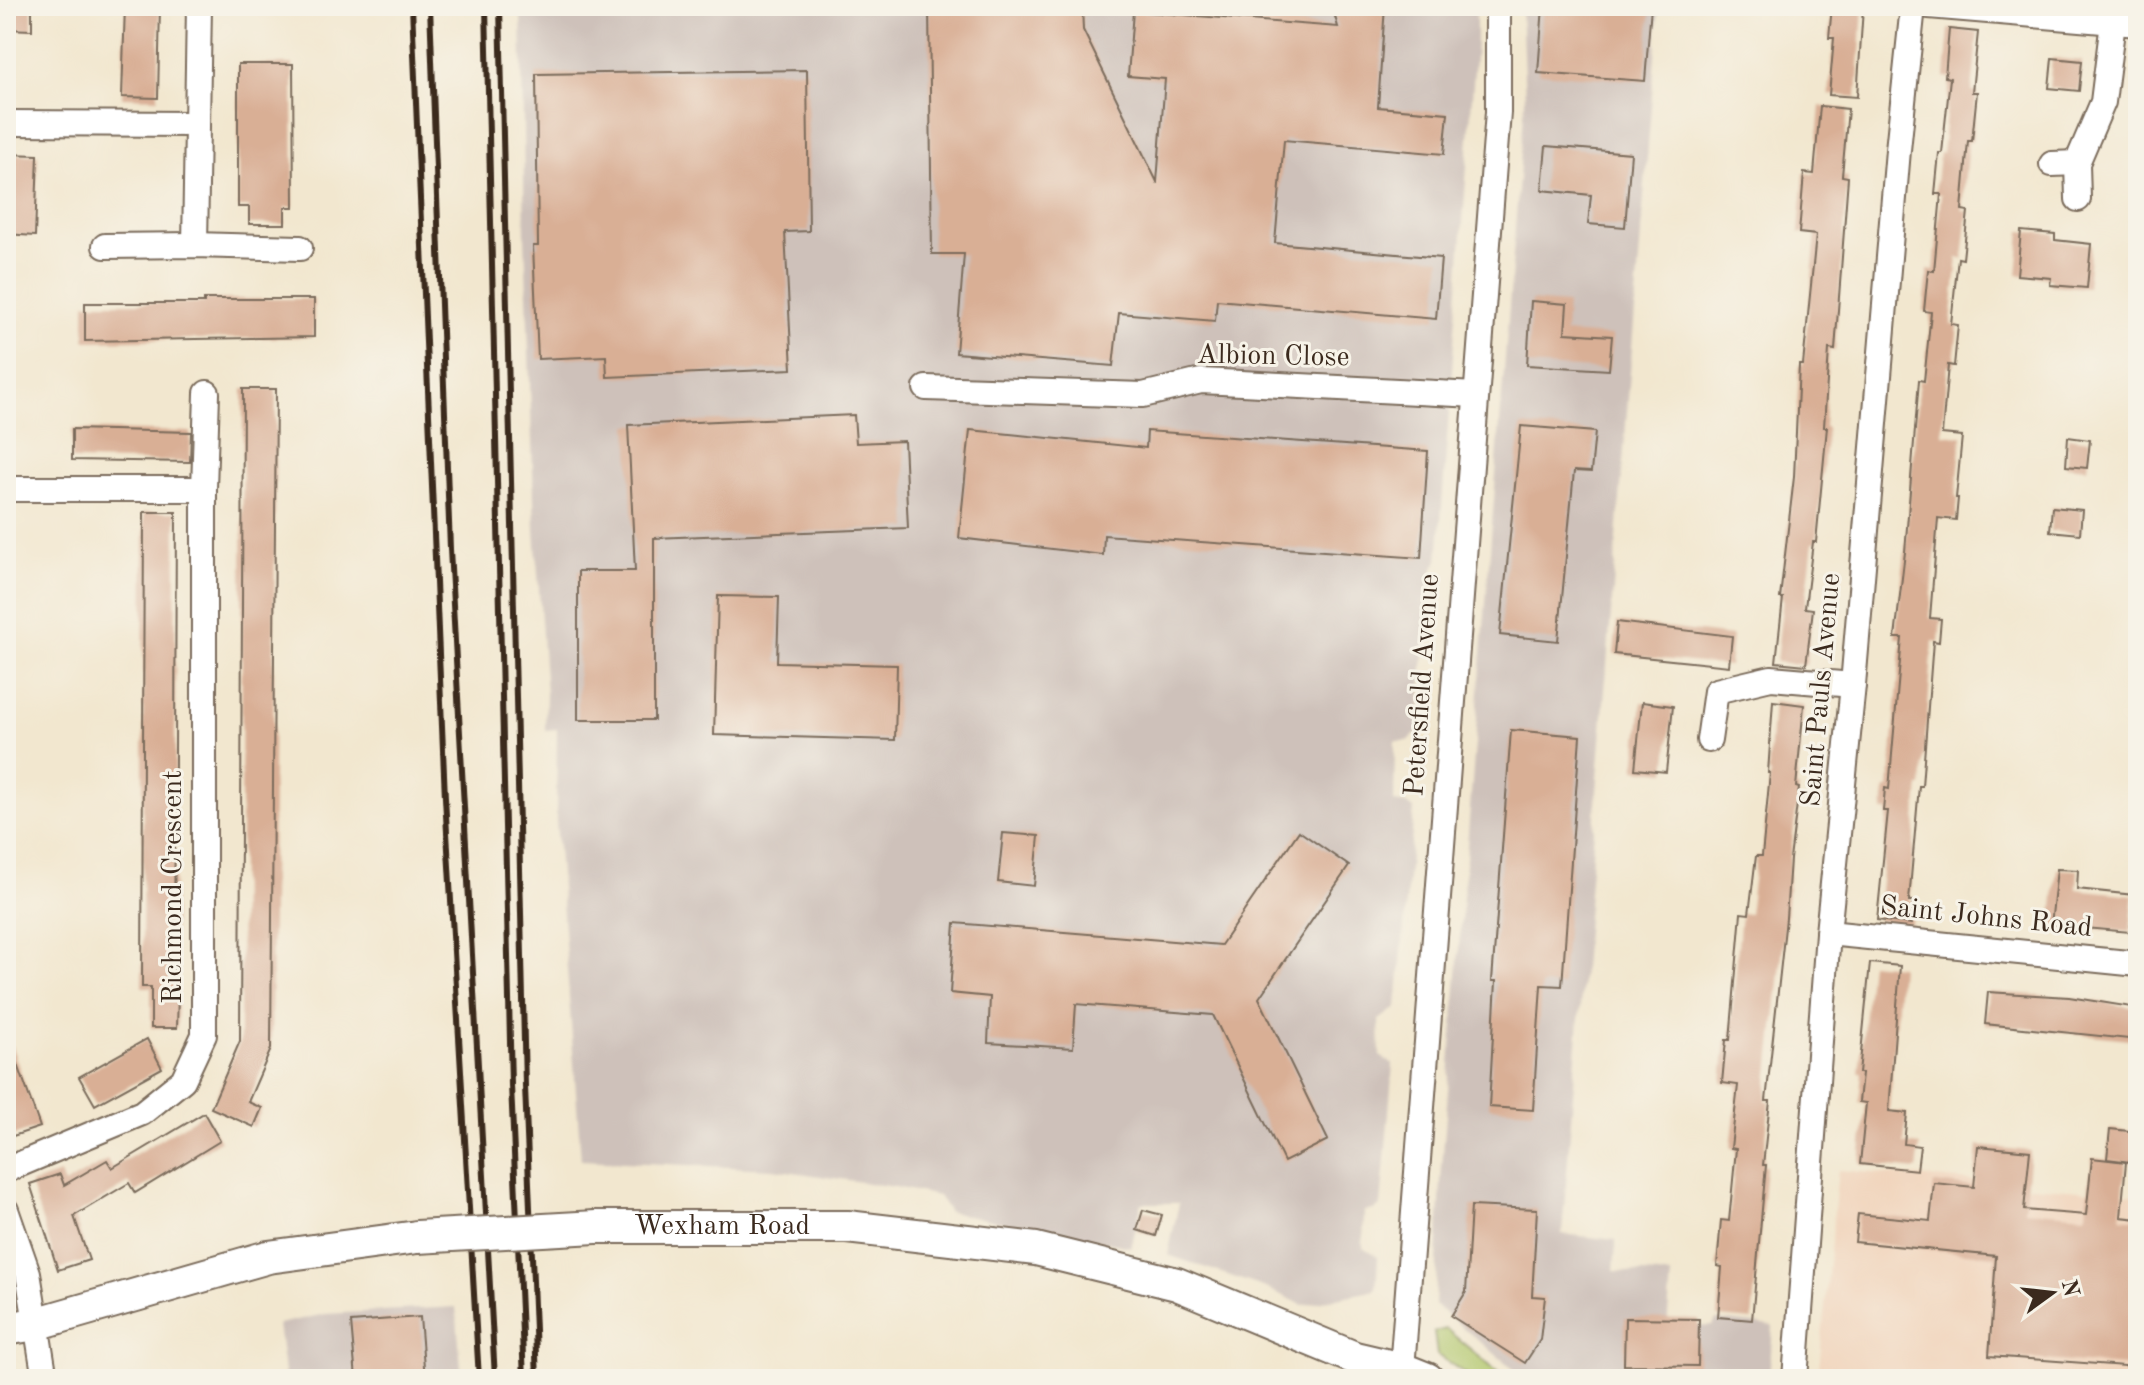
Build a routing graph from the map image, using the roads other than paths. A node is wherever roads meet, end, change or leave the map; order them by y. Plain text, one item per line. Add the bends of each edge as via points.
1 (199, 6) edge
2 (1498, 6) edge
3 (1913, 6) edge
4 (1929, 6) edge
5 (2113, 22) junction
6 (2138, 24) edge
7 (6, 123) edge
8 (197, 124) junction
9 (2077, 163) junction
10 (2052, 164) dead end
11 (2078, 199) dead end
12 (195, 245) junction
13 (105, 246) dead end
14 (300, 248) dead end
15 (926, 388) dead end
16 (207, 393) dead end
17 (1476, 395) junction
18 (6, 489) edge
19 (204, 489) junction
20 (1853, 685) junction
21 (1709, 740) dead end
22 (1828, 933) junction
23 (2138, 964) edge
24 (6, 1170) edge
25 (6, 1210) edge
26 (21, 1327) edge
27 (1415, 1374) edge
28 (45, 1379) edge
29 (1795, 1379) edge

1 - 8 street
2 - 17 street, Petersfield Avenue via 1498,112
3 - 20 street, Saint Pauls Avenue
4 - 5 street
5 - 6 street
5 - 9 street via 2103,102
7 - 8 street
8 - 12 street
9 - 10 street
9 - 11 street
12 - 13 street
12 - 14 street
15 - 17 street, Albion Close via 1143,395 1201,381
16 - 19 street, Richmond Crescent
17 - 27 street, Petersfield Avenue
18 - 19 street
19 - 24 street, Richmond Crescent via 204,1035 183,1080 142,1113
20 - 21 street via 1771,678 1716,691
20 - 22 street, Saint Pauls Avenue
22 - 23 street, Saint Johns Road
22 - 29 street, Saint Pauls Avenue
25 - 26 street via 28,1273
26 - 27 street, Wexham Road, bridge via 268,1257 417,1237 596,1227 847,1227 1036,1249 1177,1284 1355,1358
26 - 28 street

